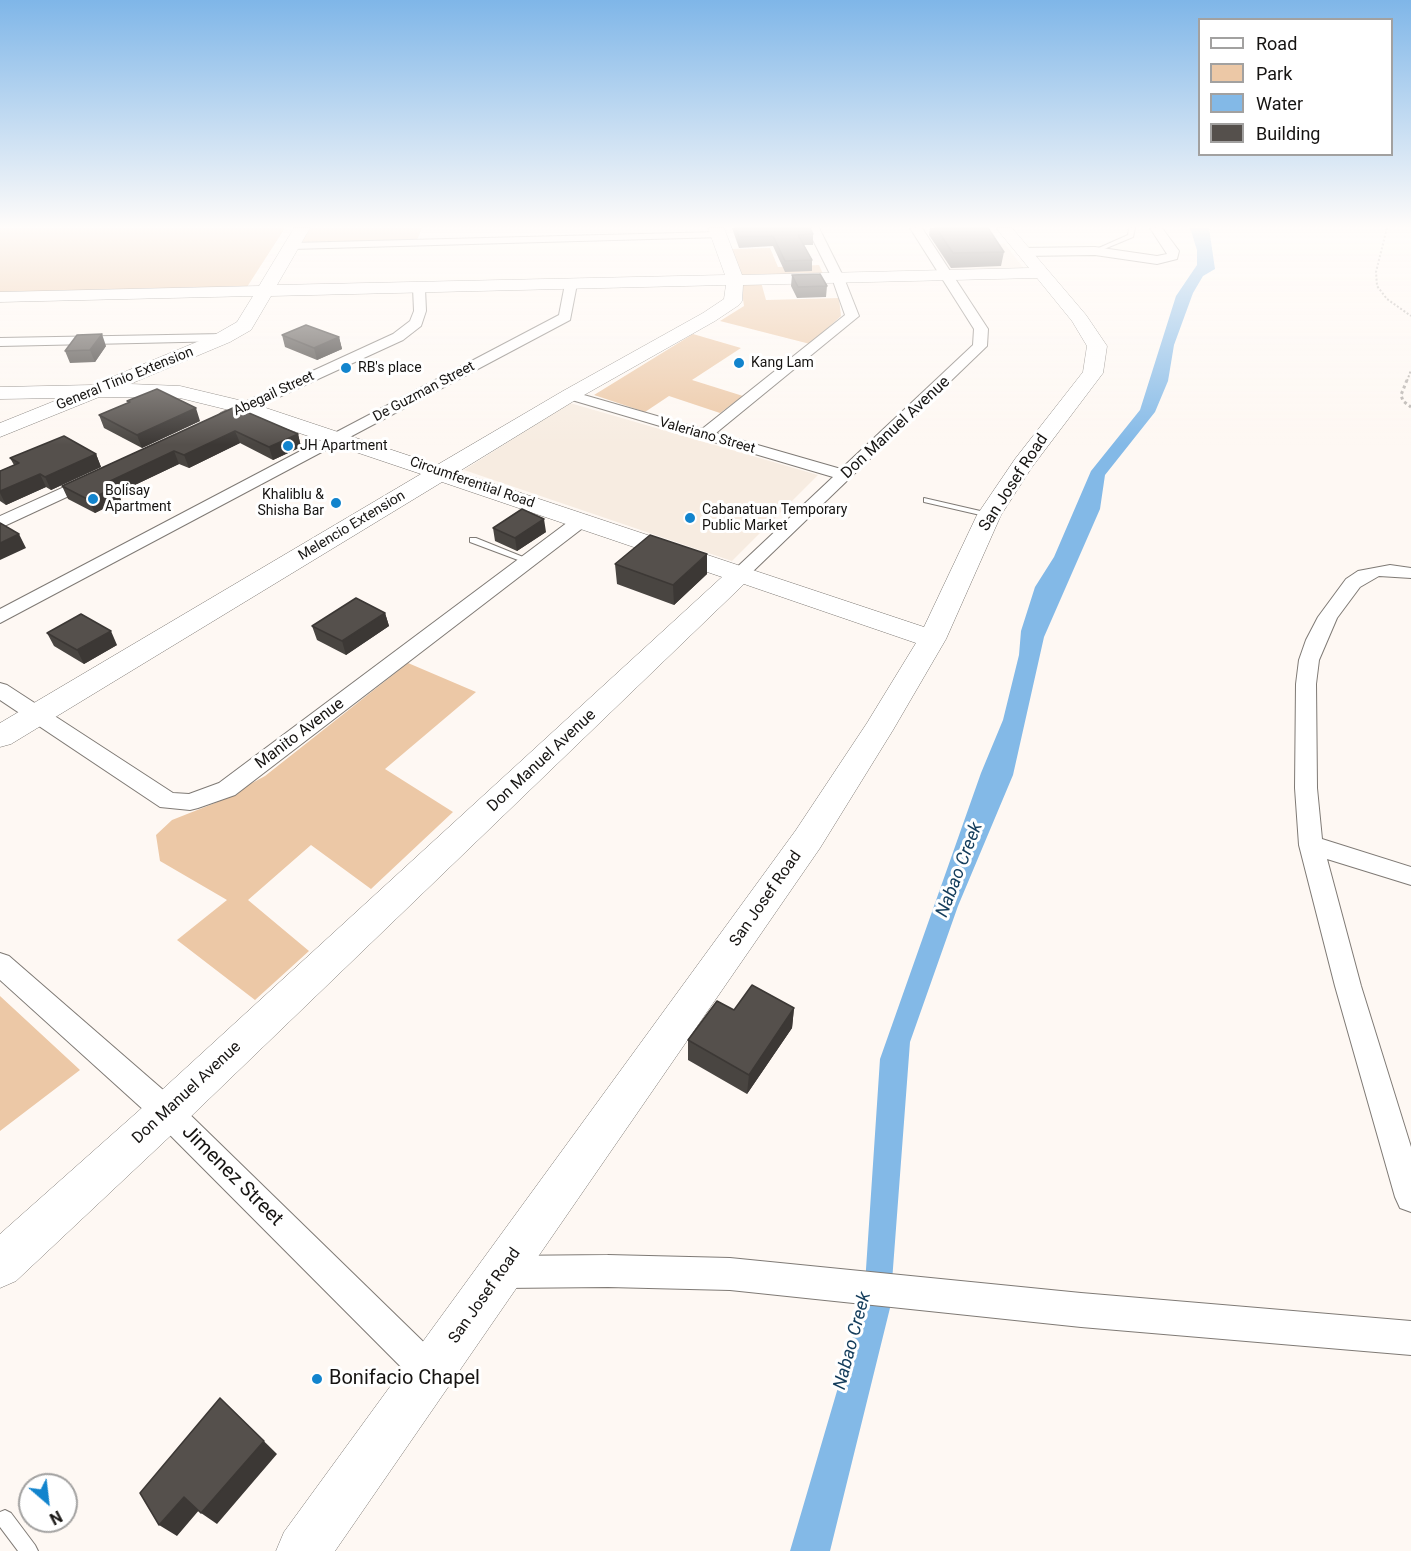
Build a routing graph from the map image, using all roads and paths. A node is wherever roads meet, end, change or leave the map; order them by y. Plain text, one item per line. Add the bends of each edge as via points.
1 (260, 300) edge
2 (420, 300) edge
3 (568, 300) edge
4 (733, 300) edge
5 (846, 300) edge
6 (963, 300) edge
7 (1064, 300) edge
8 (1389, 300) edge
9 (1411, 316) edge
10 (223, 338) junction
11 (0, 342) edge
12 (1411, 370) edge
13 (95, 392) junction
14 (0, 393) edge
15 (570, 395) junction
16 (244, 407) junction
17 (1411, 407) edge
18 (212, 422) edge
19 (0, 431) edge
20 (704, 435) junction
21 (338, 438) junction
22 (106, 473) edge
23 (442, 473) junction
24 (846, 475) junction
25 (927, 500) dead end
26 (989, 515) junction
27 (582, 520) junction
28 (0, 524) edge
29 (473, 540) dead end
30 (529, 561) junction
31 (1411, 573) edge
32 (740, 574) junction
33 (0, 616) edge
34 (932, 639) junction
35 (0, 690) edge
36 (38, 715) junction
37 (0, 737) edge
38 (1311, 845) junction
39 (1411, 876) edge
40 (0, 964) edge
41 (167, 1112) junction
42 (1411, 1197) edge
43 (0, 1265) edge
44 (502, 1272) junction
45 (1411, 1338) edge
46 (430, 1372) junction
47 (5, 1519) dead end
48 (29, 1551) edge
49 (303, 1551) edge

1 - 10 street, General Tinio Extension via 244,326
2 - 16 street, Abegail Street via 416,323 398,337
3 - 21 street, De Guzman Street via 565,317
4 - 15 street, Melencio Extension
5 - 20 street via 852,316
6 - 24 street, Don Manuel Avenue via 981,329 980,346
7 - 26 street, San Josef Road via 1097,346 1093,373
8 - 9 path
10 - 11 street
10 - 13 street, General Tinio Extension
12 - 17 path via 1401,395
13 - 14 street, Circumferential Road
13 - 16 street, Circumferential Road via 180,392
13 - 19 street, General Tinio Extension
15 - 20 street, Valeriano Street
15 - 23 street, Melencio Extension
16 - 18 street, Abegail Street
16 - 21 street, Circumferential Road
20 - 24 street, Valeriano Street
21 - 23 street, Circumferential Road
21 - 33 street, De Guzman Street
22 - 28 street
23 - 27 street, Circumferential Road
23 - 36 street, Melencio Extension
24 - 32 street, Don Manuel Avenue
25 - 26 lane
26 - 34 street, San Josef Road
27 - 30 street, Manito Avenue
27 - 32 street, Circumferential Road
29 - 30 lane
30 - 36 street, Manito Avenue via 228,789 190,802 168,801
31 - 38 street via 1377,571 1353,583 1316,640 1306,684 1306,788
32 - 34 street, Circumferential Road
32 - 41 street, Don Manuel Avenue
34 - 44 street, San Josef Road via 808,839
35 - 36 street, Manito Avenue
36 - 37 street, Melencio Extension
38 - 39 street
38 - 42 street
40 - 41 street, Jimenez Street
41 - 43 street, Don Manuel Avenue
41 - 46 street, Jimenez Street
44 - 45 street via 730,1274
44 - 46 street, San Josef Road
46 - 49 street, San Josef Road
47 - 48 lane

